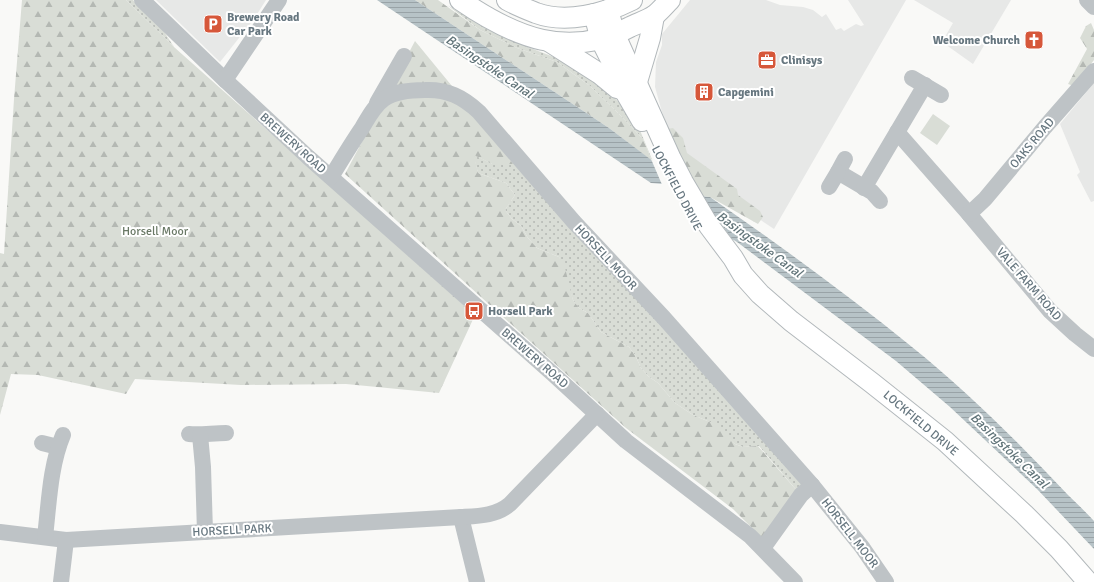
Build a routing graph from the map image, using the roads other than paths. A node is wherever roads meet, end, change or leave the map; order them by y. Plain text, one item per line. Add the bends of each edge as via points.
1 (142, 0) edge
2 (279, 0) edge
3 (460, 0) edge
4 (507, 0) edge
5 (632, 0) edge
6 (670, 0) edge
7 (1087, 0) edge
8 (1094, 7) edge
9 (601, 12) junction
10 (654, 16) junction
11 (608, 38) junction
12 (550, 42) junction
13 (404, 56) dead end
14 (1094, 71) edge
15 (225, 80) junction
16 (630, 86) junction
17 (941, 95) dead end
18 (375, 107) junction
19 (897, 132) junction
20 (656, 139) junction
21 (331, 177) junction
22 (829, 187) dead end
23 (864, 188) junction
24 (880, 201) dead end
25 (970, 214) junction
26 (743, 275) junction
27 (1094, 349) edge
28 (597, 414) junction
29 (219, 430) dead end
30 (42, 443) dead end
31 (812, 486) junction
32 (461, 517) junction
33 (0, 532) edge
34 (205, 532) junction
35 (45, 537) junction
36 (66, 540) junction
37 (763, 548) junction
38 (62, 582) edge
39 (477, 582) edge
40 (795, 582) edge
41 (886, 582) edge
42 (1088, 582) edge

1 - 15 street, BREWERY ROAD
2 - 15 street
3 - 12 main road via 505,27
4 - 9 main road via 536,13 553,17 581,17
5 - 9 main road
6 - 10 main road
7 - 8 street
9 - 11 main road, LOCKFIELD DRIVE
10 - 11 main road
10 - 16 main road via 650,38
11 - 12 main road via 579,43
11 - 16 main road, LOCKFIELD DRIVE
12 - 16 main road via 617,88
13 - 18 street, HORSELL MOOR
14 - 25 street, OAKS ROAD
15 - 21 street, BREWERY ROAD
16 - 20 main road, LOCKFIELD DRIVE
17 - 19 street via 918,82
18 - 21 street, HORSELL MOOR
18 - 31 street, HORSELL MOOR via 384,99 404,91 428,90 453,94 471,104
19 - 23 street
19 - 25 street, VALE FARM ROAD
20 - 26 main road, LOCKFIELD DRIVE via 709,226
20 - 26 main road, LOCKFIELD DRIVE via 679,196 697,228 729,268
21 - 28 street, BREWERY ROAD
22 - 23 street via 842,166
23 - 24 street
25 - 27 street, VALE FARM ROAD via 1050,311
26 - 42 main road, LOCKFIELD DRIVE via 791,321 945,441 1029,518
28 - 32 street, HORSELL PARK via 508,506 489,514
28 - 37 street, BREWERY ROAD via 626,441
29 - 34 street via 194,434 204,473
30 - 35 street via 61,441 50,490
31 - 37 street via 801,495
31 - 41 street, HORSELL MOOR via 862,547
32 - 34 street, HORSELL PARK
32 - 39 street
33 - 35 street, HORSELL PARK
34 - 36 street, HORSELL PARK
35 - 36 street, HORSELL PARK
36 - 38 street
37 - 40 street, BREWERY ROAD

